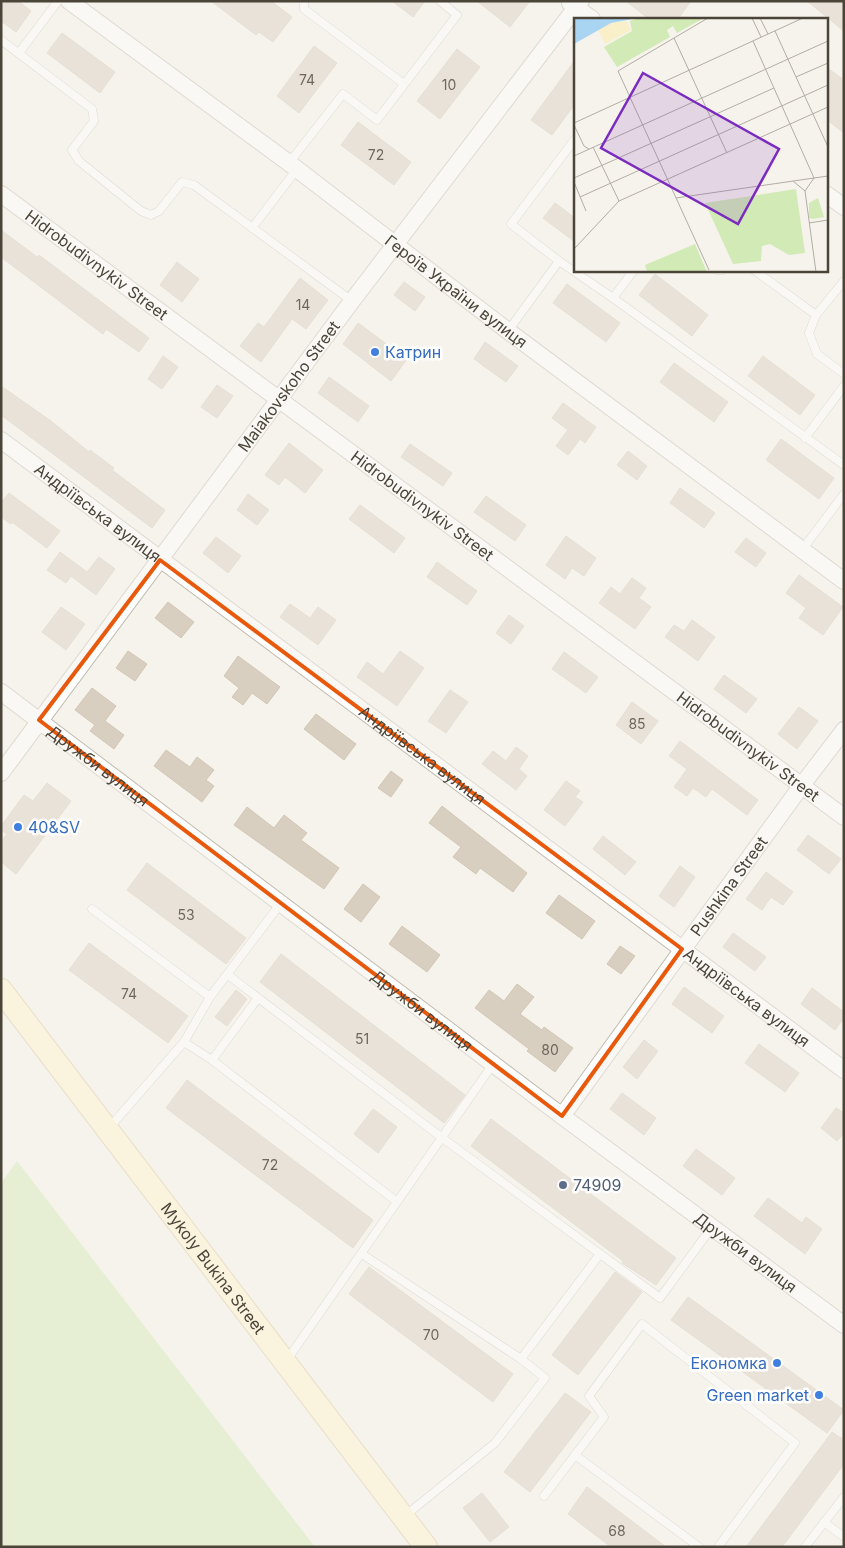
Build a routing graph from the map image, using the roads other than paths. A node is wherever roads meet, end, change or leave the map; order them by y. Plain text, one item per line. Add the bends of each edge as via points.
1 (304, 1) edge
2 (440, 1) edge
3 (68, 2) edge
4 (575, 3) edge
5 (591, 18) edge
6 (1, 40) edge
7 (20, 53) junction
8 (404, 84) junction
9 (574, 140) edge
10 (293, 166) junction
11 (1, 194) edge
12 (828, 195) edge
13 (844, 207) edge
14 (252, 228) junction
15 (396, 245) junction
16 (559, 261) junction
17 (633, 271) edge
18 (755, 271) edge
19 (844, 281) edge
20 (613, 298) junction
21 (352, 301) junction
22 (816, 314) junction
23 (508, 331) junction
24 (844, 374) edge
25 (844, 386) edge
26 (280, 399) junction
27 (805, 438) junction
28 (1, 440) edge
29 (844, 465) edge
30 (844, 494) edge
31 (802, 550) junction
32 (160, 560) junction
33 (844, 581) edge
34 (1, 692) edge
35 (39, 720) junction
36 (844, 730) edge
37 (1, 773) edge
38 (802, 785) junction
39 (844, 817) edge
40 (281, 903) junction
41 (92, 909) dead end
42 (682, 949) junction
43 (228, 975) junction
44 (1, 990) edge
45 (210, 997) junction
46 (258, 998) junction
47 (184, 1042) junction
48 (212, 1060) junction
49 (493, 1064) junction
50 (844, 1070) edge
51 (562, 1116) junction
52 (108, 1129) junction
53 (441, 1137) junction
54 (396, 1201) junction
55 (712, 1227) junction
56 (362, 1254) junction
57 (600, 1254) junction
58 (844, 1325) edge
59 (521, 1358) junction
60 (286, 1362) junction
61 (575, 1455) junction
62 (544, 1496) dead end
63 (844, 1497) edge
64 (404, 1517) junction
65 (824, 1522) junction
66 (844, 1537) edge
67 (426, 1547) edge
68 (699, 1547) edge
69 (718, 1547) edge
70 (805, 1547) edge

1 - 8 lane via 304,9
2 - 8 lane via 457,15
3 - 7 lane
3 - 10 street, Героїв України вулиця
4 - 5 street
4 - 15 street, Maiakovskoho Street
6 - 7 lane
7 - 14 lane via 92,110 94,120 72,150 79,161 141,211 151,215 159,210 182,182 194,185
8 - 10 lane via 377,120 343,94
9 - 16 lane via 511,224
10 - 14 lane
10 - 15 street, Героїв України вулиця
11 - 26 street, Hidrobudivnykiv Street
12 - 13 street
14 - 21 lane
15 - 21 street, Maiakovskoho Street
15 - 23 street, Героїв України вулиця
16 - 20 lane
16 - 23 lane
17 - 20 lane
18 - 22 lane
19 - 22 lane
20 - 27 lane
21 - 26 street, Maiakovskoho Street
22 - 24 lane via 809,333 817,354
23 - 31 street, Героїв України вулиця
25 - 27 lane
26 - 32 street, Maiakovskoho Street
26 - 38 street, Hidrobudivnykiv Street
27 - 29 lane
28 - 32 street, Андріївська вулиця
30 - 31 lane
31 - 33 street, Героїв України вулиця
32 - 35 street, Maiakovskoho Street
32 - 42 street, Андріївська вулиця
34 - 35 street, Дружби вулиця
35 - 37 street, Maiakovskoho Street
35 - 40 street, Дружби вулиця
36 - 38 street, Pushkina Street
38 - 39 street, Hidrobudivnykiv Street
38 - 42 street, Pushkina Street
40 - 43 lane
40 - 49 street, Дружби вулиця
41 - 45 lane
42 - 50 street, Андріївська вулиця
42 - 51 street, Pushkina Street
43 - 45 lane
43 - 46 lane
44 - 52 street, Mykoly Bukina Street
45 - 47 lane
46 - 48 lane
46 - 53 lane
47 - 48 lane
47 - 52 lane
48 - 54 lane
49 - 51 street, Дружби вулиця
49 - 53 lane
51 - 55 street, Дружби вулиця
52 - 60 street, Mykoly Bukina Street
53 - 54 lane
53 - 57 lane
54 - 56 lane
55 - 57 lane via 660,1298
55 - 58 street, Дружби вулиця
56 - 59 lane
56 - 60 lane
57 - 59 lane
59 - 64 lane via 545,1378 495,1443
60 - 64 street, Mykoly Bukina Street
61 - 62 lane
61 - 68 lane
61 - 69 lane via 604,1417 589,1396 642,1324 795,1443
63 - 65 lane
64 - 67 street, Mykoly Bukina Street
65 - 66 lane
65 - 70 lane

